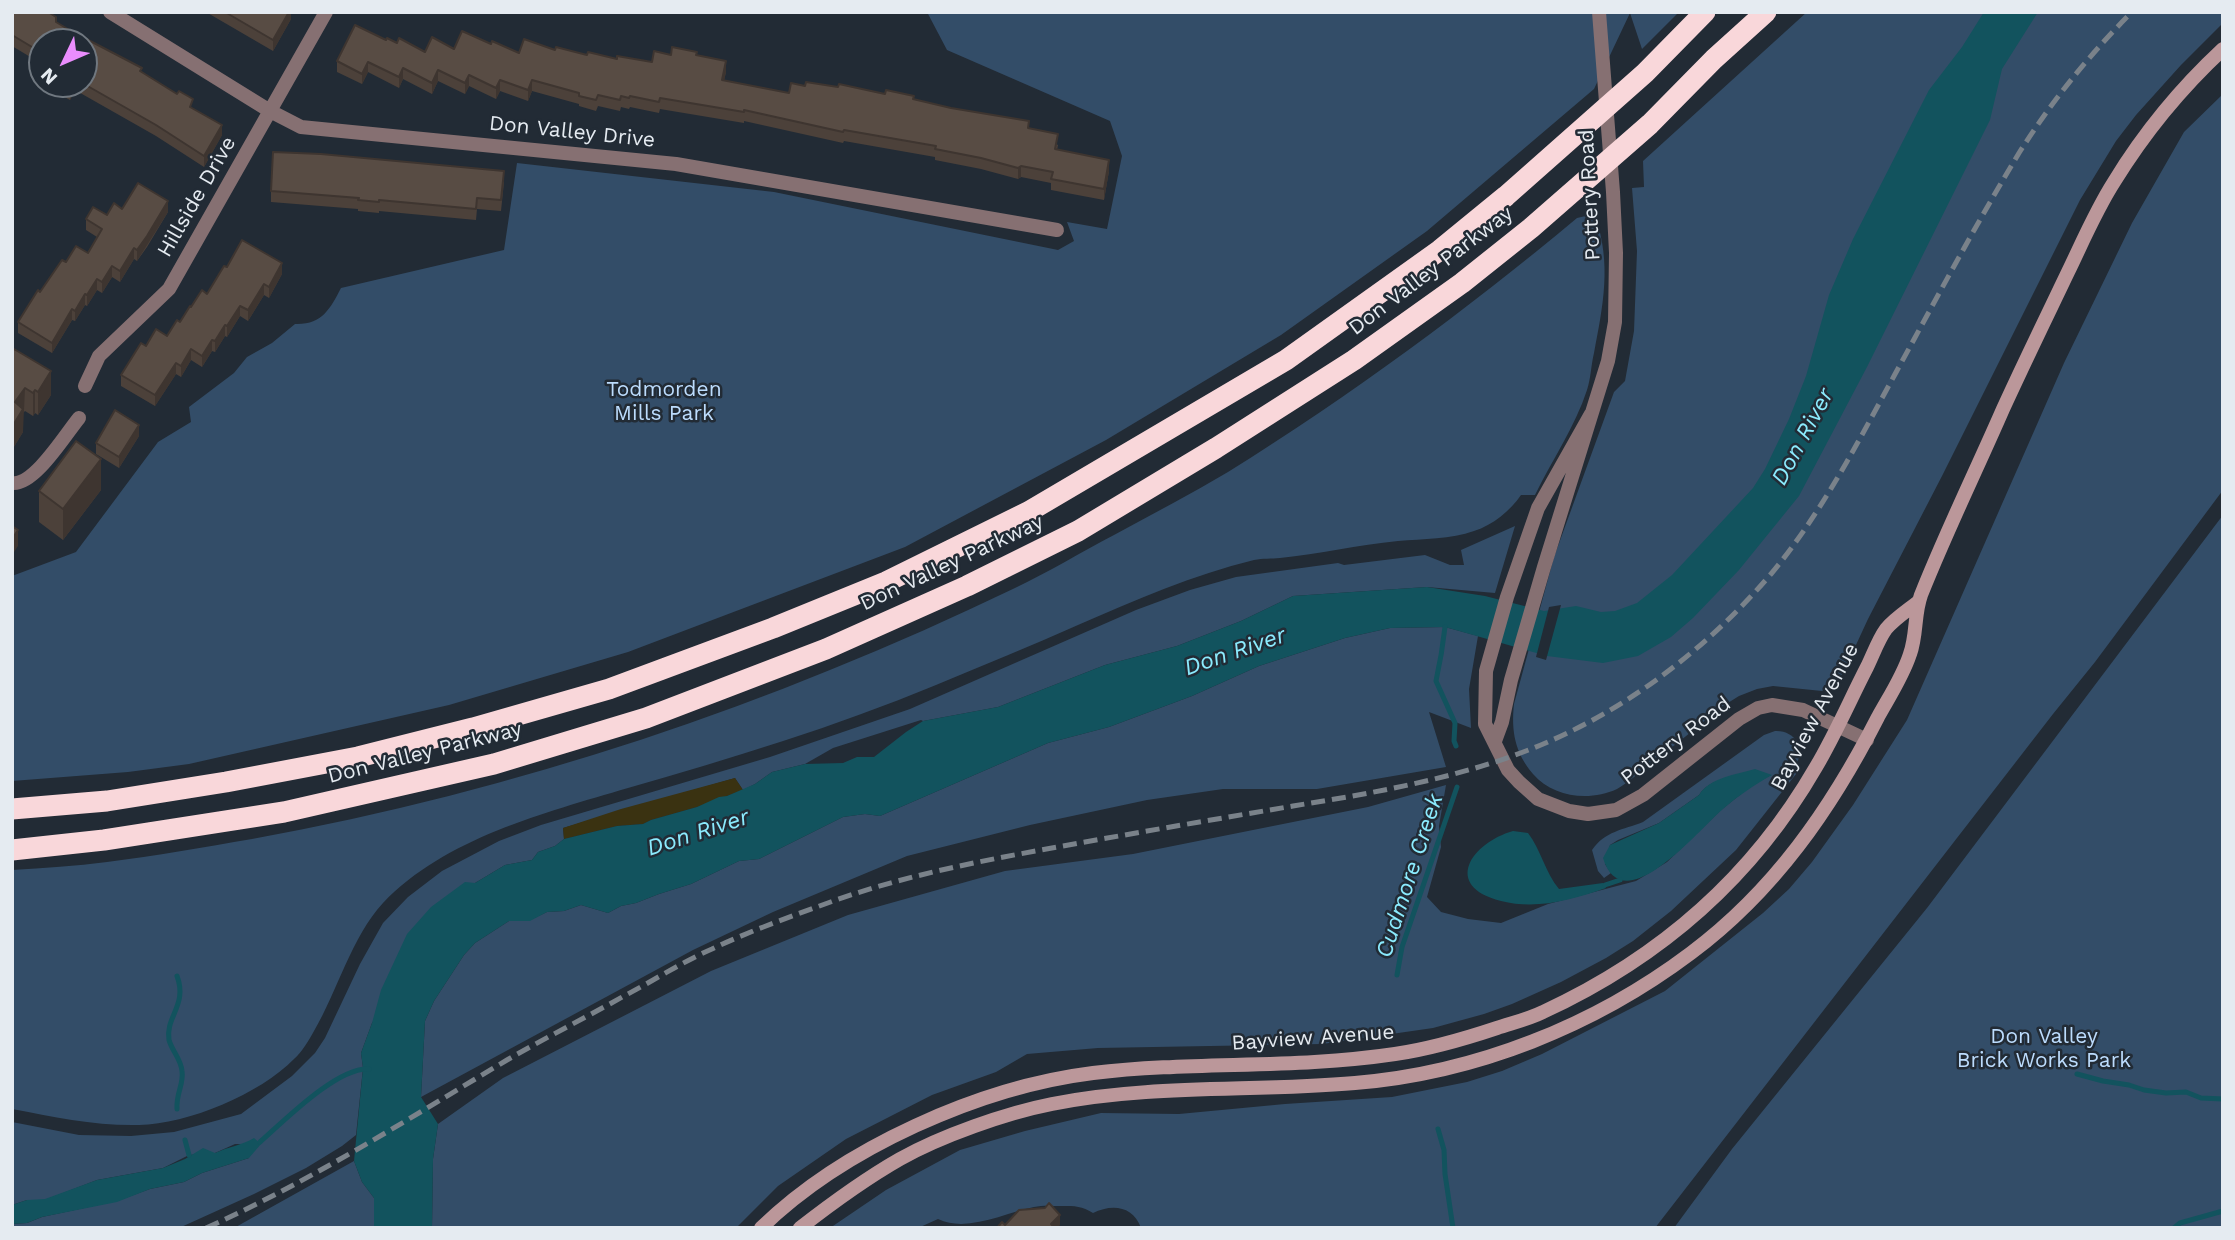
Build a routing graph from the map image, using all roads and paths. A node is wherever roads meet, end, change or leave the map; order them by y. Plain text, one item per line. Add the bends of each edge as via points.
1 (110, 12) edge
2 (326, 12) edge
3 (1599, 12) edge
4 (1705, 12) edge
5 (1766, 12) edge
6 (2223, 49) edge
7 (270, 111) junction
8 (1057, 230) dead end
9 (85, 386) dead end
10 (1591, 414) junction
11 (79, 418) dead end
12 (12, 483) edge
13 (1918, 602) junction
14 (1837, 726) junction
15 (1867, 740) junction
16 (1495, 741) junction
17 (12, 808) edge
18 (12, 850) edge
19 (761, 1228) edge
20 (800, 1228) edge

1 - 7 street, Don Valley Drive
2 - 7 street, Hillside Drive
3 - 10 street, Pottery Road via 1616,283 1608,361
4 - 17 highway, Don Valley Parkway via 1645,73 1440,250 1286,360 1028,512 886,582 609,689 473,728 358,757 226,782 107,801
5 - 18 highway, Don Valley Parkway via 1650,124 1462,283 1354,360 1216,448 1078,531 967,586 826,649 646,718 494,764 285,812
6 - 13 main road, Bayview Avenue via 2149,130 2101,204
7 - 8 street, Don Valley Drive via 301,127 676,164
7 - 9 street, Hillside Drive via 169,289 99,356
10 - 16 street, Pottery Road
10 - 16 street, Pottery Road via 1538,508 1507,597 1486,671 1485,724
11 - 12 street via 36,472 27,480
13 - 14 main road, Bayview Avenue via 1886,628
13 - 15 main road, Bayview Avenue via 1911,653
14 - 15 street, Pottery Road
14 - 16 street, Pottery Road via 1788,706 1758,708 1643,795 1616,810 1588,814 1552,806 1531,794 1508,770
14 - 19 main road, Bayview Avenue via 1794,802 1732,882 1672,934 1605,979 1541,1013 1465,1039 1399,1054 1092,1073 991,1096 890,1136 827,1175
15 - 20 main road, Bayview Avenue via 1804,842 1732,919 1626,997 1543,1038 1474,1062 1401,1078 1049,1104 996,1119 902,1157

